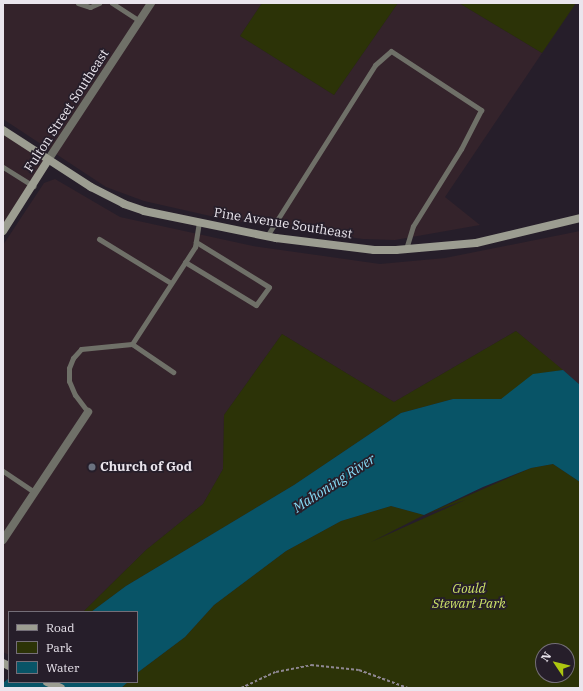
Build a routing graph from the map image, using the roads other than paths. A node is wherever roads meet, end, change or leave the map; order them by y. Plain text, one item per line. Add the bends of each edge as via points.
1 (78, 3) edge
2 (99, 3) edge
3 (112, 3) edge
4 (151, 3) edge
5 (140, 21) junction
6 (3, 130) edge
7 (48, 160) junction
8 (3, 166) edge
9 (33, 186) junction
10 (580, 218) edge
11 (199, 223) junction
12 (3, 231) edge
13 (267, 236) junction
14 (99, 239) dead end
15 (196, 242) junction
16 (406, 249) junction
17 (185, 262) junction
18 (171, 283) junction
19 (132, 344) junction
20 (173, 372) dead end
21 (88, 412) joint
22 (3, 471) edge
23 (34, 492) junction
24 (3, 540) edge
25 (49, 683) edge
26 (61, 688) edge

1 - 2 lane via 90,7
3 - 5 lane
4 - 5 street, Fulton Street Southeast
5 - 7 street, Fulton Street Southeast
6 - 7 street, Pine Avenue Southeast
7 - 9 street, Fulton Street Southeast
7 - 11 street, Pine Avenue Southeast via 104,195 124,204
8 - 9 lane
9 - 12 street, Fulton Street Southeast
10 - 16 street, Pine Avenue Southeast via 476,243
11 - 13 street, Pine Avenue Southeast
11 - 15 lane
13 - 16 street, Pine Avenue Southeast via 374,250
13 - 16 lane via 375,65 391,51 481,110 461,149 414,226
14 - 18 lane
15 - 17 lane
15 - 17 lane via 269,287 256,305
17 - 18 lane
18 - 19 lane
19 - 20 lane
19 - 21 lane via 81,349 73,358 68,368 68,381 75,396
21 - 23 street
22 - 23 lane
23 - 24 street
25 - 26 street

